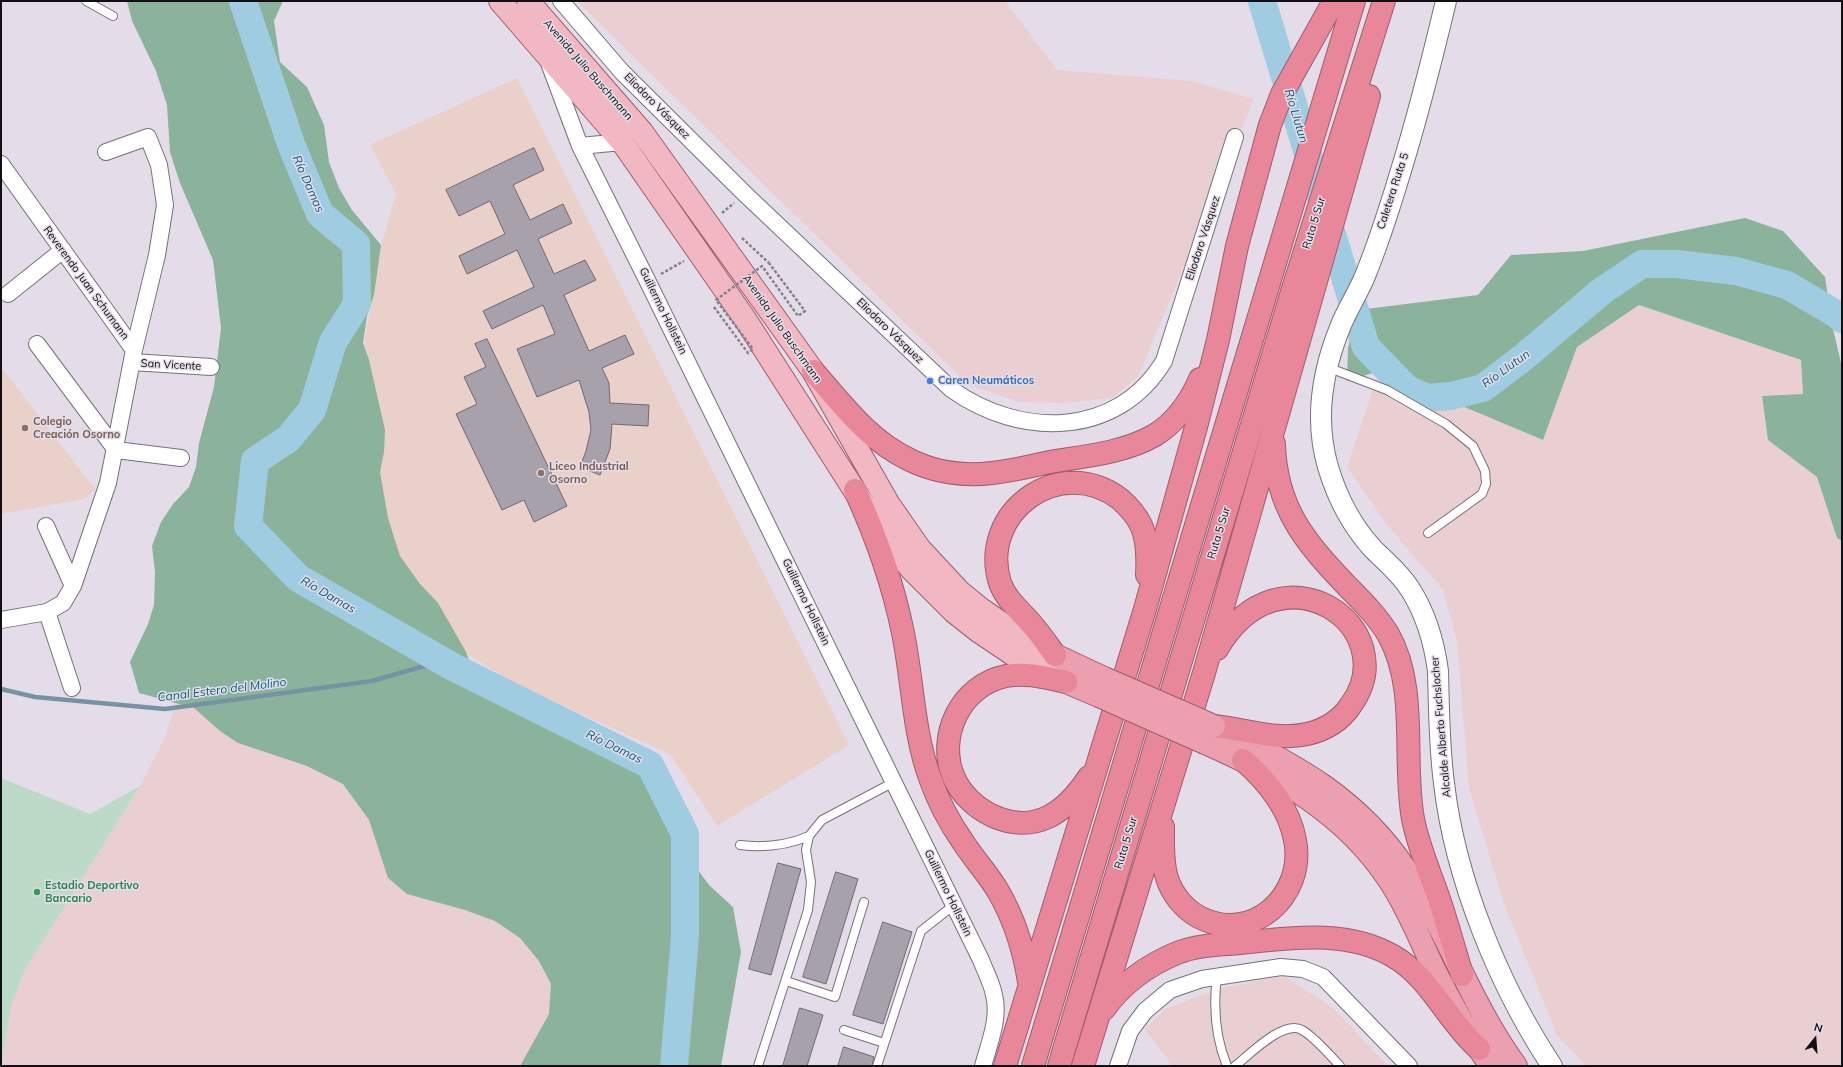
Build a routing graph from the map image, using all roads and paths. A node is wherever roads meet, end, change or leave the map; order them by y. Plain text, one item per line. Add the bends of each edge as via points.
1 (86, 1) edge
2 (500, 1) edge
3 (528, 1) edge
4 (561, 1) edge
5 (1334, 1) edge
6 (1354, 1) edge
7 (1384, 1) edge
8 (1391, 1) edge
9 (1446, 1) edge
10 (113, 16) dead end
11 (544, 50) junction
12 (1235, 137) dead end
13 (622, 142) junction
14 (580, 146) junction
15 (106, 152) dead end
16 (2, 168) edge
17 (745, 194) junction
18 (706, 222) junction
19 (741, 237) dead end
20 (62, 250) junction
21 (689, 267) dead end
22 (648, 282) junction
23 (8, 294) dead end
24 (710, 300) dead end
25 (1218, 340) junction
26 (37, 344) dead end
27 (133, 356) junction
28 (211, 367) dead end
29 (813, 371) junction
30 (1325, 371) junction
31 (1275, 428) junction
32 (116, 450) junction
33 (182, 458) dead end
34 (855, 490) junction
35 (46, 526) dead end
36 (1428, 533) dead end
37 (73, 586) junction
38 (1145, 608) junction
39 (47, 612) junction
40 (1, 620) edge
41 (1055, 655) junction
42 (1204, 673) junction
43 (1066, 682) junction
44 (1101, 687) junction
45 (72, 688) dead end
46 (1210, 735) junction
47 (1100, 756) junction
48 (1243, 760) junction
49 (894, 782) junction
50 (1165, 802) junction
51 (809, 836) junction
52 (740, 845) dead end
53 (864, 902) dead end
54 (954, 905) junction
55 (1462, 975) junction
56 (1217, 976) junction
57 (786, 981) junction
58 (1030, 985) junction
59 (1096, 1020) junction
60 (844, 1030) dead end
61 (884, 1043) junction
62 (1485, 1057) edge
63 (758, 1066) edge
64 (877, 1066) edge
65 (983, 1066) edge
66 (1005, 1066) edge
67 (1033, 1066) edge
68 (1059, 1066) edge
69 (1083, 1066) edge
70 (1118, 1066) edge
71 (1227, 1066) edge
72 (1235, 1066) edge
73 (1340, 1066) edge
74 (1409, 1066) edge
75 (1516, 1066) edge
76 (1552, 1066) edge

1 - 10 lane
2 - 11 main road, Avenida Julio Buschmann
3 - 18 main road, Avenida Julio Buschmann via 642,132
4 - 17 street, Eliodoro Vásquez via 622,72
5 - 25 highway via 1282,94 1270,125 1237,246
6 - 67 highway
7 - 68 highway, Ruta 5 Sur via 1292,292
8 - 31 highway via 1351,163
9 - 30 street, Caletera Ruta 5 via 1399,176 1365,277 1341,325
11 - 13 main road, Avenida Julio Buschmann
11 - 14 street, Guillermo Hollstein
12 - 17 street, Eliodoro Vásquez via 1164,360 1148,383 1128,401 1104,414 1079,420 1048,422 1011,419 964,399
13 - 14 street
13 - 34 main road, Avenida Julio Buschmann via 745,319
14 - 22 street, Guillermo Hollstein
15 - 27 street via 148,137 159,165 165,205 157,256
16 - 20 street, Reverendo Juan Schumann
17 - 18 path via 718,216
18 - 29 main road, Avenida Julio Buschmann
19 - 24 path, bridge via 769,263 805,311 798,316 762,266 716,300 753,349 748,352
20 - 23 street
20 - 27 street, Reverendo Juan Schumann
21 - 22 path via 684,261
22 - 49 street, Guillermo Hollstein
25 - 29 highway via 1190,400 1169,424 1150,437 1120,449 980,474 939,470 896,454 868,434
25 - 38 highway
26 - 32 street
27 - 28 street, San Vicente
27 - 32 street
29 - 41 main road, Avenida Julio Buschmann via 888,503 920,549 959,591 981,610
30 - 36 lane via 1387,390 1446,424 1473,446 1485,471 1486,484 1482,494
30 - 76 street, Alcalde Alberto Fuchslocher via 1321,399 1321,430 1334,484 1351,518 1374,549 1399,574 1426,619 1438,671 1444,784 1454,841 1464,878 1485,936 1510,992
31 - 42 highway
31 - 55 highway via 1279,481 1296,525 1314,551 1378,620 1390,639 1401,665 1407,698 1408,780 1414,821
32 - 33 street
32 - 37 street via 108,483
34 - 43 main road, Avenida Julio Buschmann via 897,551 954,612 1027,664
34 - 58 highway via 875,536 897,607 908,660 917,733 930,778 950,822 1006,906 1021,943
35 - 37 street
37 - 39 street via 62,603
38 - 41 highway via 1147,548 1141,524 1125,503 1103,489 1084,484 1064,483 1039,491 1019,505 1005,524 996,560 1006,595
38 - 47 highway
39 - 40 street
39 - 45 street
41 - 44 highway, Avenida Julio Buschmann
42 - 46 highway via 1220,643 1241,619 1261,604 1282,597 1305,598 1326,604 1350,625 1364,657 1363,678 1355,700 1338,719 1318,731 1283,737 1243,729
42 - 50 highway
43 - 44 highway
43 - 47 highway via 1018,674 995,679 974,692 959,709 950,731 948,754 954,778 968,799 988,814 1012,822 1038,820 1048,817 1069,802 1088,779
44 - 46 highway, bridge
46 - 48 highway
46 - 55 highway via 1308,774 1360,814 1407,871
47 - 58 highway
48 - 50 highway via 1273,792 1290,822 1296,841 1296,861 1291,882 1280,901 1263,916 1242,924 1214,923 1195,914 1178,898 1172,890 1165,869
48 - 62 highway via 1273,776 1329,814 1374,859 1402,902 1435,971
49 - 51 lane via 822,820
49 - 54 street, Guillermo Hollstein
50 - 59 highway
51 - 52 lane via 796,842 768,847
51 - 57 lane via 806,850 812,882 808,910
53 - 57 lane via 835,997
54 - 61 lane via 920,931
54 - 65 street, Guillermo Hollstein via 981,960 994,994 995,1018
55 - 75 highway via 1485,1018
56 - 70 street via 1170,990 1145,1011 1130,1031
56 - 71 lane via 1216,1025
56 - 74 street via 1281,967 1314,972 1323,978
57 - 63 lane
58 - 66 highway
59 - 62 highway via 1132,979 1146,968 1179,952 1196,947 1290,938 1336,938 1374,946 1408,967 1432,992 1464,1036
59 - 69 highway
60 - 61 lane
61 - 64 lane
72 - 73 lane via 1280,1031 1294,1027 1303,1030

